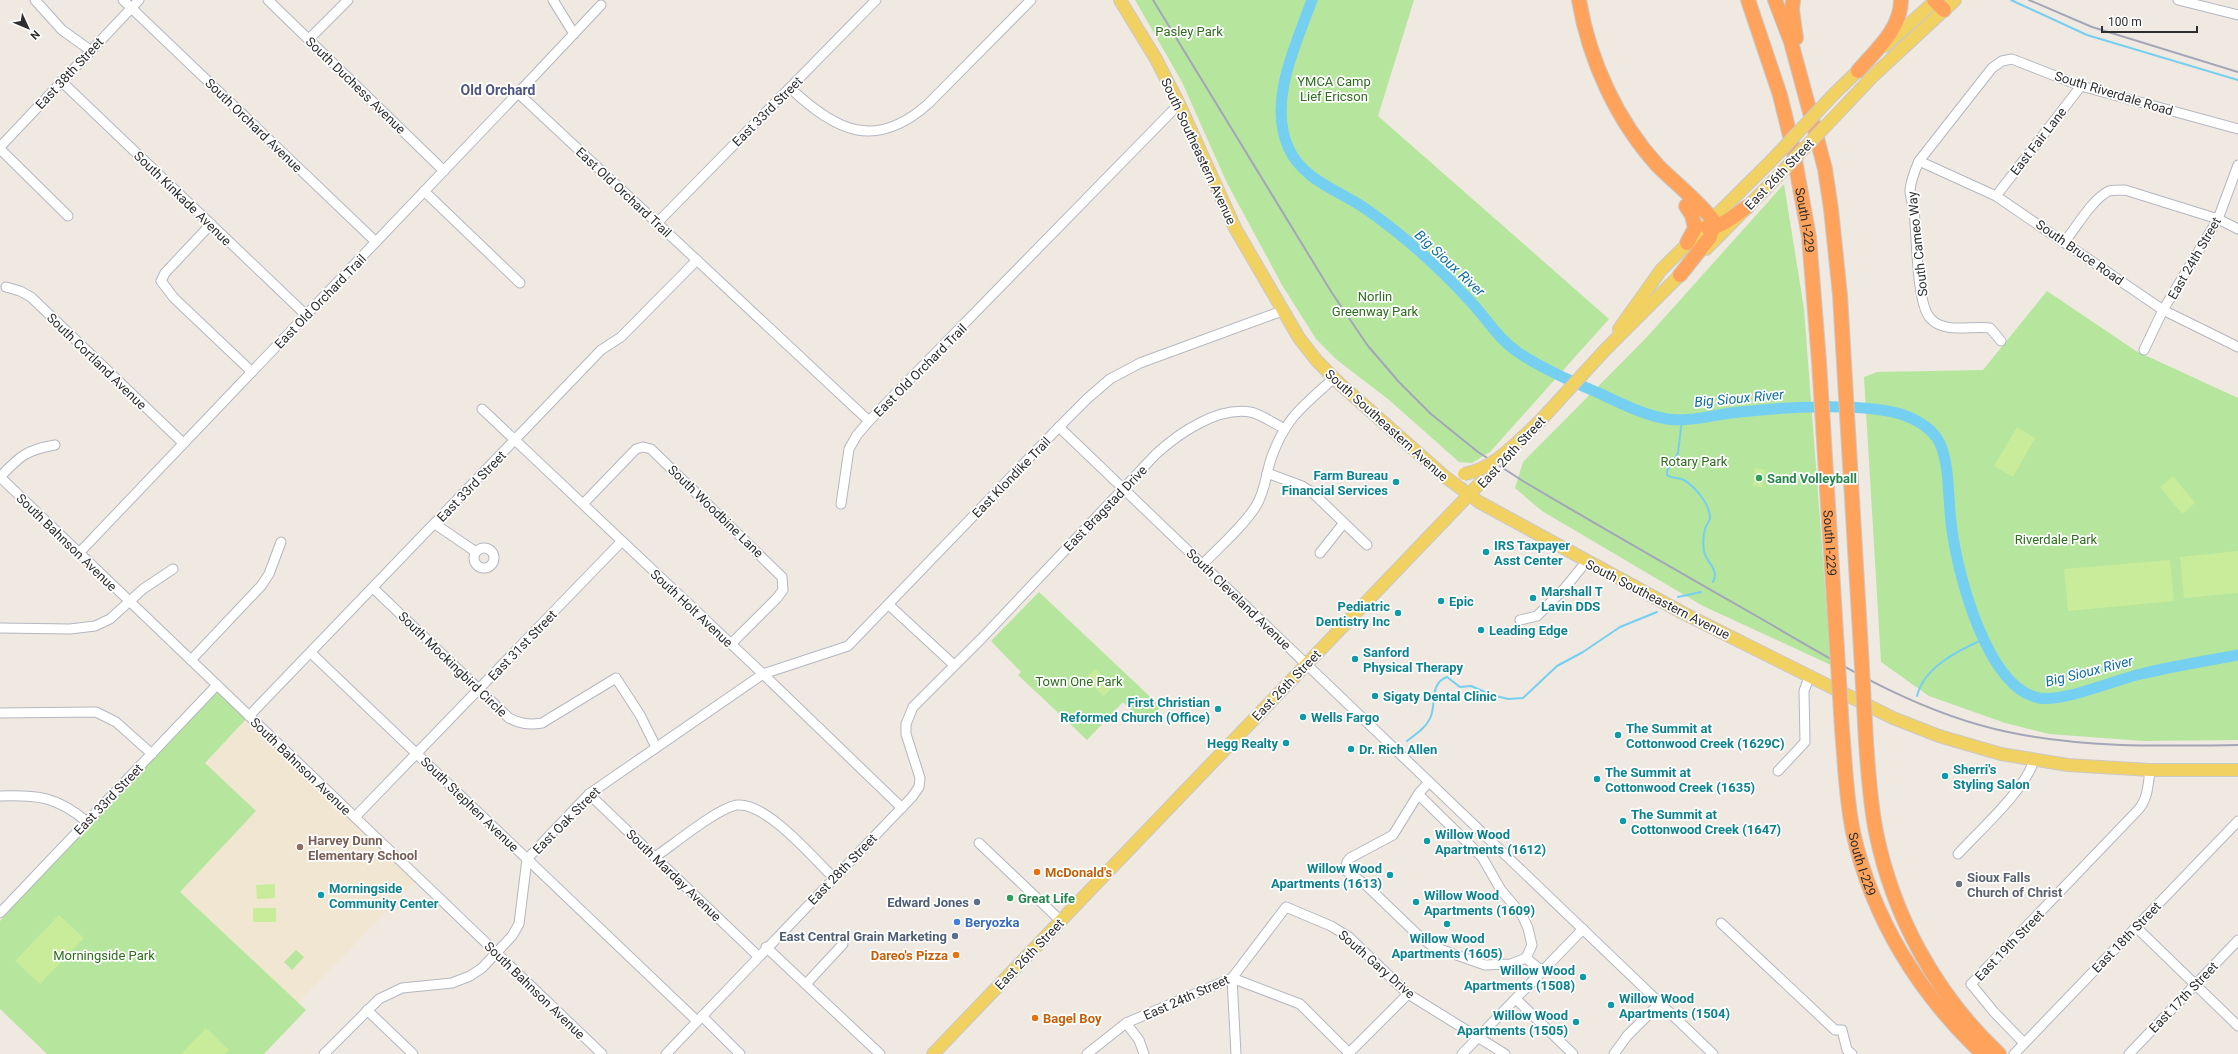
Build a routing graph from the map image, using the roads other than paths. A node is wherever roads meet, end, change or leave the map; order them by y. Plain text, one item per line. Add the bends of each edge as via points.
1 (35, 0) edge
2 (123, 0) edge
3 (139, 0) edge
4 (268, 0) edge
5 (348, 0) edge
6 (553, 0) edge
7 (876, 0) edge
8 (1031, 0) edge
9 (1120, 0) edge
10 (1571, 0) edge
11 (1579, 0) edge
12 (1748, 0) edge
13 (1775, 0) edge
14 (1794, 0) edge
15 (1901, 0) edge
16 (2178, 0) edge
17 (1943, 2) edge
18 (601, 6) dead end
19 (131, 8) junction
20 (2238, 16) edge
21 (574, 34) junction
22 (309, 40) junction
23 (90, 50) junction
24 (1858, 71) junction
25 (61, 80) junction
26 (2081, 86) junction
27 (790, 88) junction
28 (518, 93) junction
29 (1805, 95) junction
30 (1180, 104) junction
31 (2238, 130) edge
32 (0, 148) edge
33 (1920, 161) junction
34 (2238, 164) edge
35 (444, 170) junction
36 (424, 191) junction
37 (1996, 196) junction
38 (1686, 206) junction
39 (1747, 207) junction
40 (68, 216) dead end
41 (2218, 219) junction
42 (657, 223) junction
43 (1710, 223) junction
44 (211, 224) junction
45 (2238, 229) edge
46 (2065, 241) junction
47 (376, 242) junction
48 (1687, 243) junction
49 (697, 260) junction
50 (1680, 275) junction
51 (520, 283) dead end
52 (6, 287) dead end
53 (2163, 310) junction
54 (1282, 311) junction
55 (306, 315) junction
56 (2001, 341) dead end
57 (2238, 347) edge
58 (1605, 350) junction
59 (2144, 350) dead end
60 (252, 372) junction
61 (1334, 378) junction
62 (482, 409) dead end
63 (869, 421) junction
64 (1539, 422) junction
65 (1059, 427) junction
66 (1284, 428) junction
67 (514, 440) junction
68 (183, 443) junction
69 (55, 445) dead end
70 (1267, 473) junction
71 (1444, 476) junction
72 (0, 477) edge
73 (1123, 488) junction
74 (1469, 496) junction
75 (583, 504) junction
76 (841, 504) dead end
77 (434, 524) junction
78 (1343, 524) junction
79 (281, 542) dead end
80 (622, 542) junction
81 (1367, 545) dead end
82 (476, 552) dead end
83 (79, 553) junction
84 (1320, 553) dead end
85 (1586, 562) junction
86 (1202, 565) junction
87 (173, 569) dead end
88 (374, 588) junction
89 (129, 600) junction
90 (889, 605) junction
91 (1520, 620) dead end
92 (0, 628) edge
93 (731, 644) junction
94 (311, 653) junction
95 (191, 660) junction
96 (1306, 664) junction
97 (954, 666) junction
98 (763, 674) junction
99 (1810, 675) junction
100 (217, 685) junction
101 (479, 689) junction
102 (0, 712) edge
103 (249, 716) junction
104 (656, 746) junction
105 (417, 753) junction
106 (152, 754) junction
107 (2034, 760) junction
108 (2150, 770) junction
109 (2238, 770) edge
110 (1778, 771) dead end
111 (1429, 782) junction
112 (589, 794) junction
113 (1419, 795) junction
114 (0, 796) edge
115 (902, 808) junction
116 (355, 817) junction
117 (87, 822) junction
118 (2237, 825) edge
119 (979, 843) dead end
120 (1958, 854) dead end
121 (655, 857) junction
122 (528, 859) junction
123 (834, 878) junction
124 (1286, 907) joint
125 (0, 913) edge
126 (1061, 921) junction
127 (1721, 923) dead end
128 (2136, 927) junction
129 (1583, 929) junction
130 (2238, 940) edge
131 (843, 944) dead end
132 (766, 947) junction
133 (497, 953) junction
134 (758, 956) junction
135 (1526, 958) junction
136 (1542, 971) junction
137 (1232, 978) junction
138 (806, 984) junction
139 (2195, 985) junction
140 (1408, 994) junction
141 (1516, 999) junction
142 (1660, 1003) junction
143 (368, 1010) junction
144 (700, 1019) junction
145 (1126, 1023) junction
146 (2238, 1026) edge
147 (1478, 1038) junction
148 (2022, 1045) junction
149 (1849, 1052) edge
150 (1349, 1053) edge
151 (324, 1054) edge
152 (413, 1054) edge
153 (602, 1054) edge
154 (666, 1054) edge
155 (740, 1054) edge
156 (880, 1054) edge
157 (933, 1054) edge
158 (1087, 1054) edge
159 (1144, 1054) edge
160 (1236, 1054) edge
161 (1462, 1054) edge
162 (1505, 1054) edge
163 (1573, 1054) edge
164 (1614, 1054) edge
165 (1714, 1054) edge
166 (1983, 1054) edge
167 (1999, 1054) edge
168 (2014, 1054) edge
169 (2129, 1054) edge

1 - 23 street via 62,30
2 - 19 street, South Orchard Avenue
3 - 19 street, East 38th Street
4 - 22 street, South Duchess Avenue
5 - 22 street
6 - 21 street
7 - 27 street, East 33rd Street
8 - 27 street via 915,122 871,131 850,129 817,112
9 - 30 main road, South Southeastern Avenue
10 - 38 highway via 1575,23 1588,64 1611,114 1652,171
11 - 43 highway via 1598,69 1626,122 1657,164
12 - 166 highway, South I-229, bridge via 1780,94 1803,198 1812,262 1842,729 1853,831 1862,865 1883,919 1903,957 1929,995
13 - 29 highway, South I-229 via 1791,42
14 - 29 highway via 1792,10
15 - 24 highway via 1900,16 1891,33
16 - 20 street
17 - 24 main road, East 26th Street
17 - 39 main road, East 26th Street, bridge
18 - 21 street
19 - 23 street, East 38th Street
19 - 47 street, South Orchard Avenue
21 - 28 street
22 - 35 street, South Duchess Avenue
23 - 25 street, East 38th Street
24 - 43 main road, East 26th Street, bridge
25 - 32 street, East 38th Street
25 - 44 street, South Kinkade Avenue
26 - 31 street, South Riverdale Road
26 - 33 street, South Riverdale Road via 2012,59 2002,61 1984,76
26 - 37 street, East Fair Lane
27 - 42 street, East 33rd Street
28 - 35 street, East Old Orchard Trail
28 - 42 street, East Old Orchard Trail
29 - 167 highway, South I-229, bridge via 1828,183 1837,257 1866,741 1876,832 1890,884 1921,955 1968,1021
30 - 54 main road, South Southeastern Avenue via 1231,222
30 - 63 street, East Old Orchard Trail
32 - 40 street
33 - 37 street, South Bruce Road
33 - 56 street, South Cameo Way via 1912,178 1910,191 1921,294 1926,313 1941,326 1990,328
34 - 41 street, East 24th Street
35 - 36 street, East Old Orchard Trail
36 - 47 street, East Old Orchard Trail
36 - 51 street
37 - 46 street, South Bruce Road
38 - 43 highway
38 - 48 highway via 1692,215 1695,228
39 - 43 highway
39 - 50 main road, East 26th Street
41 - 45 street
41 - 46 street via 2125,190 2116,190 2096,202
41 - 53 street, East 24th Street
42 - 49 street, East Old Orchard Trail
43 - 48 main road, East 26th Street
43 - 50 highway via 1710,237
44 - 55 street, South Kinkade Avenue
44 - 60 street via 165,273 161,281 174,298
46 - 53 street, South Bruce Road
47 - 55 street, East Old Orchard Trail
48 - 58 main road, East 26th Street via 1639,298
49 - 63 street, East Old Orchard Trail
49 - 67 street, East 33rd Street via 636,323 601,350
50 - 58 main road, East 26th Street
52 - 68 street, South Cortland Avenue via 31,297
53 - 57 street, South Bruce Road
53 - 59 street, East 24th Street
54 - 61 main road, South Southeastern Avenue via 1308,350
54 - 65 street, East Klondike Trail via 1124,370 1101,386
55 - 60 street, East Old Orchard Trail
58 - 64 main road, East 26th Street
60 - 68 street, East Old Orchard Trail
61 - 66 street via 1295,413
61 - 71 main road, South Southeastern Avenue
62 - 67 street, South Holt Avenue
63 - 76 street via 856,435 849,449
64 - 71 main road, bridge via 1478,471
64 - 74 main road, East 26th Street, bridge
65 - 73 street, South Cleveland Avenue
65 - 90 street, East Klondike Trail
66 - 70 street
66 - 73 street, East Bragstad Drive via 1252,412 1221,414 1174,437
67 - 75 street, South Holt Avenue
67 - 77 street, East 33rd Street
68 - 83 street, East Old Orchard Trail
69 - 72 street via 30,450
70 - 78 street via 1302,486 1313,493
70 - 86 street via 1257,504
71 - 74 main road, South Southeastern Avenue
72 - 83 street, South Bahnson Avenue
73 - 86 street, South Cleveland Avenue
73 - 97 street, East Bragstad Drive
74 - 85 main road, South Southeastern Avenue
74 - 96 main road, East 26th Street
75 - 80 street, South Holt Avenue
75 - 93 street, South Woodbine Lane via 636,449 651,449 782,577 783,590 778,598
77 - 82 street
77 - 88 street, East 33rd Street
78 - 81 street
78 - 84 street
79 - 95 street via 269,574 261,586
80 - 93 street, South Holt Avenue
80 - 101 street, East 31st Street
83 - 89 street, South Bahnson Avenue
85 - 91 street via 1537,616
85 - 99 main road, South Southeastern Avenue
86 - 96 street, South Cleveland Avenue
87 - 89 street
88 - 94 street, East 33rd Street
88 - 101 street, South Mockingbird Circle
89 - 92 street via 104,622 87,628
89 - 95 street, South Bahnson Avenue
90 - 97 street
90 - 98 street, East Klondike Trail via 848,646
93 - 98 street, South Holt Avenue
94 - 103 street, East 33rd Street
94 - 105 street, South Stephen Avenue
95 - 100 street, South Bahnson Avenue
96 - 111 street, South Cleveland Avenue
96 - 126 main road, East 26th Street
97 - 115 street, East 28th Street via 908,715 906,734 920,778 919,787
98 - 104 street, East Oak Street
98 - 115 street, South Holt Avenue
99 - 107 main road, South Southeastern Avenue via 1893,718 1920,729 1976,747
99 - 110 street via 1804,691 1806,742
100 - 103 street, South Bahnson Avenue
100 - 106 street, East 33rd Street
101 - 104 street, South Mockingbird Circle via 508,718 529,725 542,723 616,678
101 - 105 street, East 31st Street
102 - 106 street via 96,712 116,722
103 - 116 street, South Bahnson Avenue
104 - 112 street, East Oak Street
105 - 116 street, East 31st Street
105 - 122 street, South Stephen Avenue
106 - 117 street, East 33rd Street
107 - 108 main road, South Southeastern Avenue via 2068,765
107 - 120 street via 2024,782
108 - 109 main road, South Southeastern Avenue
108 - 148 street, East 19th Street via 2144,804 1971,984
111 - 113 street
111 - 129 street, South Cleveland Avenue
112 - 121 street, South Marday Avenue
112 - 122 street, East Oak Street
113 - 135 street via 1482,856 1501,890 1522,915 1532,941
113 - 135 street via 1393,835 1350,858 1345,870 1434,947 1485,966 1511,964
114 - 117 street via 32,795 46,798 68,806
115 - 123 street, East 28th Street
116 - 133 street, South Bahnson Avenue
117 - 125 street, East 33rd Street
118 - 128 street, East 18th Street
119 - 126 street
121 - 123 street via 723,810 738,805 762,811 774,820
121 - 134 street, South Marday Avenue
122 - 133 street, East Oak Street via 519,924
122 - 144 street, South Stephen Avenue
123 - 132 street, East 28th Street
124 - 137 street, East 24th Street
124 - 140 street, South Gary Drive via 1349,936
126 - 157 main road, East 26th Street
127 - 149 street via 1835,1030 1842,1030
128 - 139 street
128 - 148 street, East 18th Street
129 - 136 street
129 - 142 street, South Cleveland Avenue
130 - 139 street, East 17th Street
131 - 138 street
132 - 134 street, East 28th Street
132 - 138 street
133 - 143 street, East Oak Street via 482,968 461,980 393,990
133 - 153 street, South Bahnson Avenue
134 - 144 street, East 28th Street
135 - 136 street
136 - 141 street
137 - 145 street, East 24th Street
137 - 150 street via 1300,1004
137 - 160 street
138 - 156 street
139 - 146 street
139 - 169 street, East 17th Street
140 - 147 street, South Gary Drive
140 - 150 street
141 - 147 street
141 - 163 street
142 - 164 street via 1627,1036
142 - 165 street, South Cleveland Avenue
143 - 151 street, East Oak Street
143 - 152 street
144 - 154 street, East 28th Street
144 - 155 street, South Stephen Avenue
145 - 158 street, East 24th Street
145 - 159 street via 1139,1040
147 - 161 street
147 - 162 street, South Gary Drive
148 - 168 street, East 18th Street

